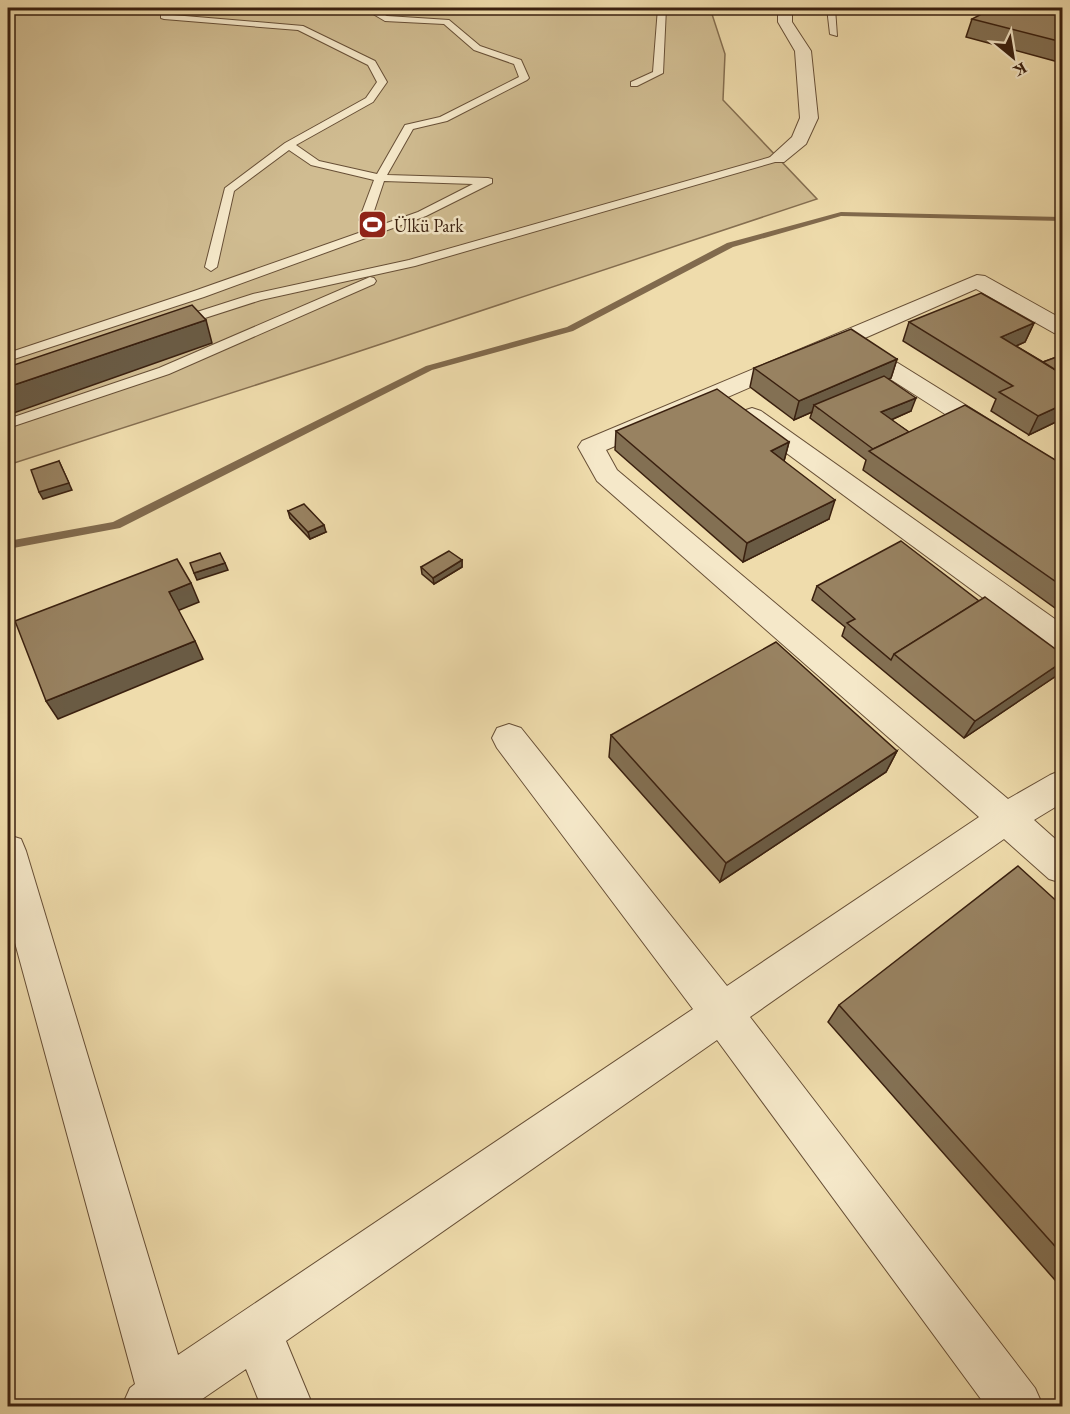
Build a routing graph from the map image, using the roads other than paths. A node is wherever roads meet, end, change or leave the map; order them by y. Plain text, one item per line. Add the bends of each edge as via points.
1 (367, 8) edge
2 (662, 8) edge
3 (785, 8) edge
4 (831, 8) edge
5 (164, 16) dead end
6 (834, 34) dead end
7 (634, 84) dead end
8 (290, 145) junction
9 (778, 158) joint
10 (380, 178) junction
11 (365, 220) dead end
12 (411, 263) junction
13 (211, 267) dead end
14 (166, 327) edge
15 (1062, 328) edge
16 (842, 339) junction
17 (8, 357) edge
18 (719, 392) junction
19 (8, 424) edge
20 (1062, 477) edge
21 (1062, 640) edge
22 (509, 738) dead end
23 (1062, 786) edge
24 (1005, 819) junction
25 (8, 851) edge
26 (1062, 867) edge
27 (722, 1013) junction
28 (256, 1331) junction
29 (156, 1400) edge
30 (287, 1407) edge
31 (1017, 1407) edge

1 - 10 lane via 385,18 446,22 477,48 518,62 524,78 443,119 409,127
2 - 7 lane via 658,73
3 - 9 street via 785,22 803,51 809,118 800,140
4 - 6 lane
5 - 8 lane via 300,28 372,63 382,82 370,100
8 - 10 lane via 315,163
8 - 13 lane via 229,190
9 - 12 lane
10 - 11 lane
10 - 17 lane via 488,181 422,214
12 - 14 lane via 258,297
12 - 19 lane via 164,371
15 - 16 street via 977,281
16 - 18 street
16 - 20 street
18 - 21 street
18 - 24 street via 591,447 606,475
22 - 27 street
23 - 24 street
24 - 26 street
24 - 27 street
25 - 29 street
27 - 28 street
27 - 31 street
28 - 29 street
28 - 30 street

